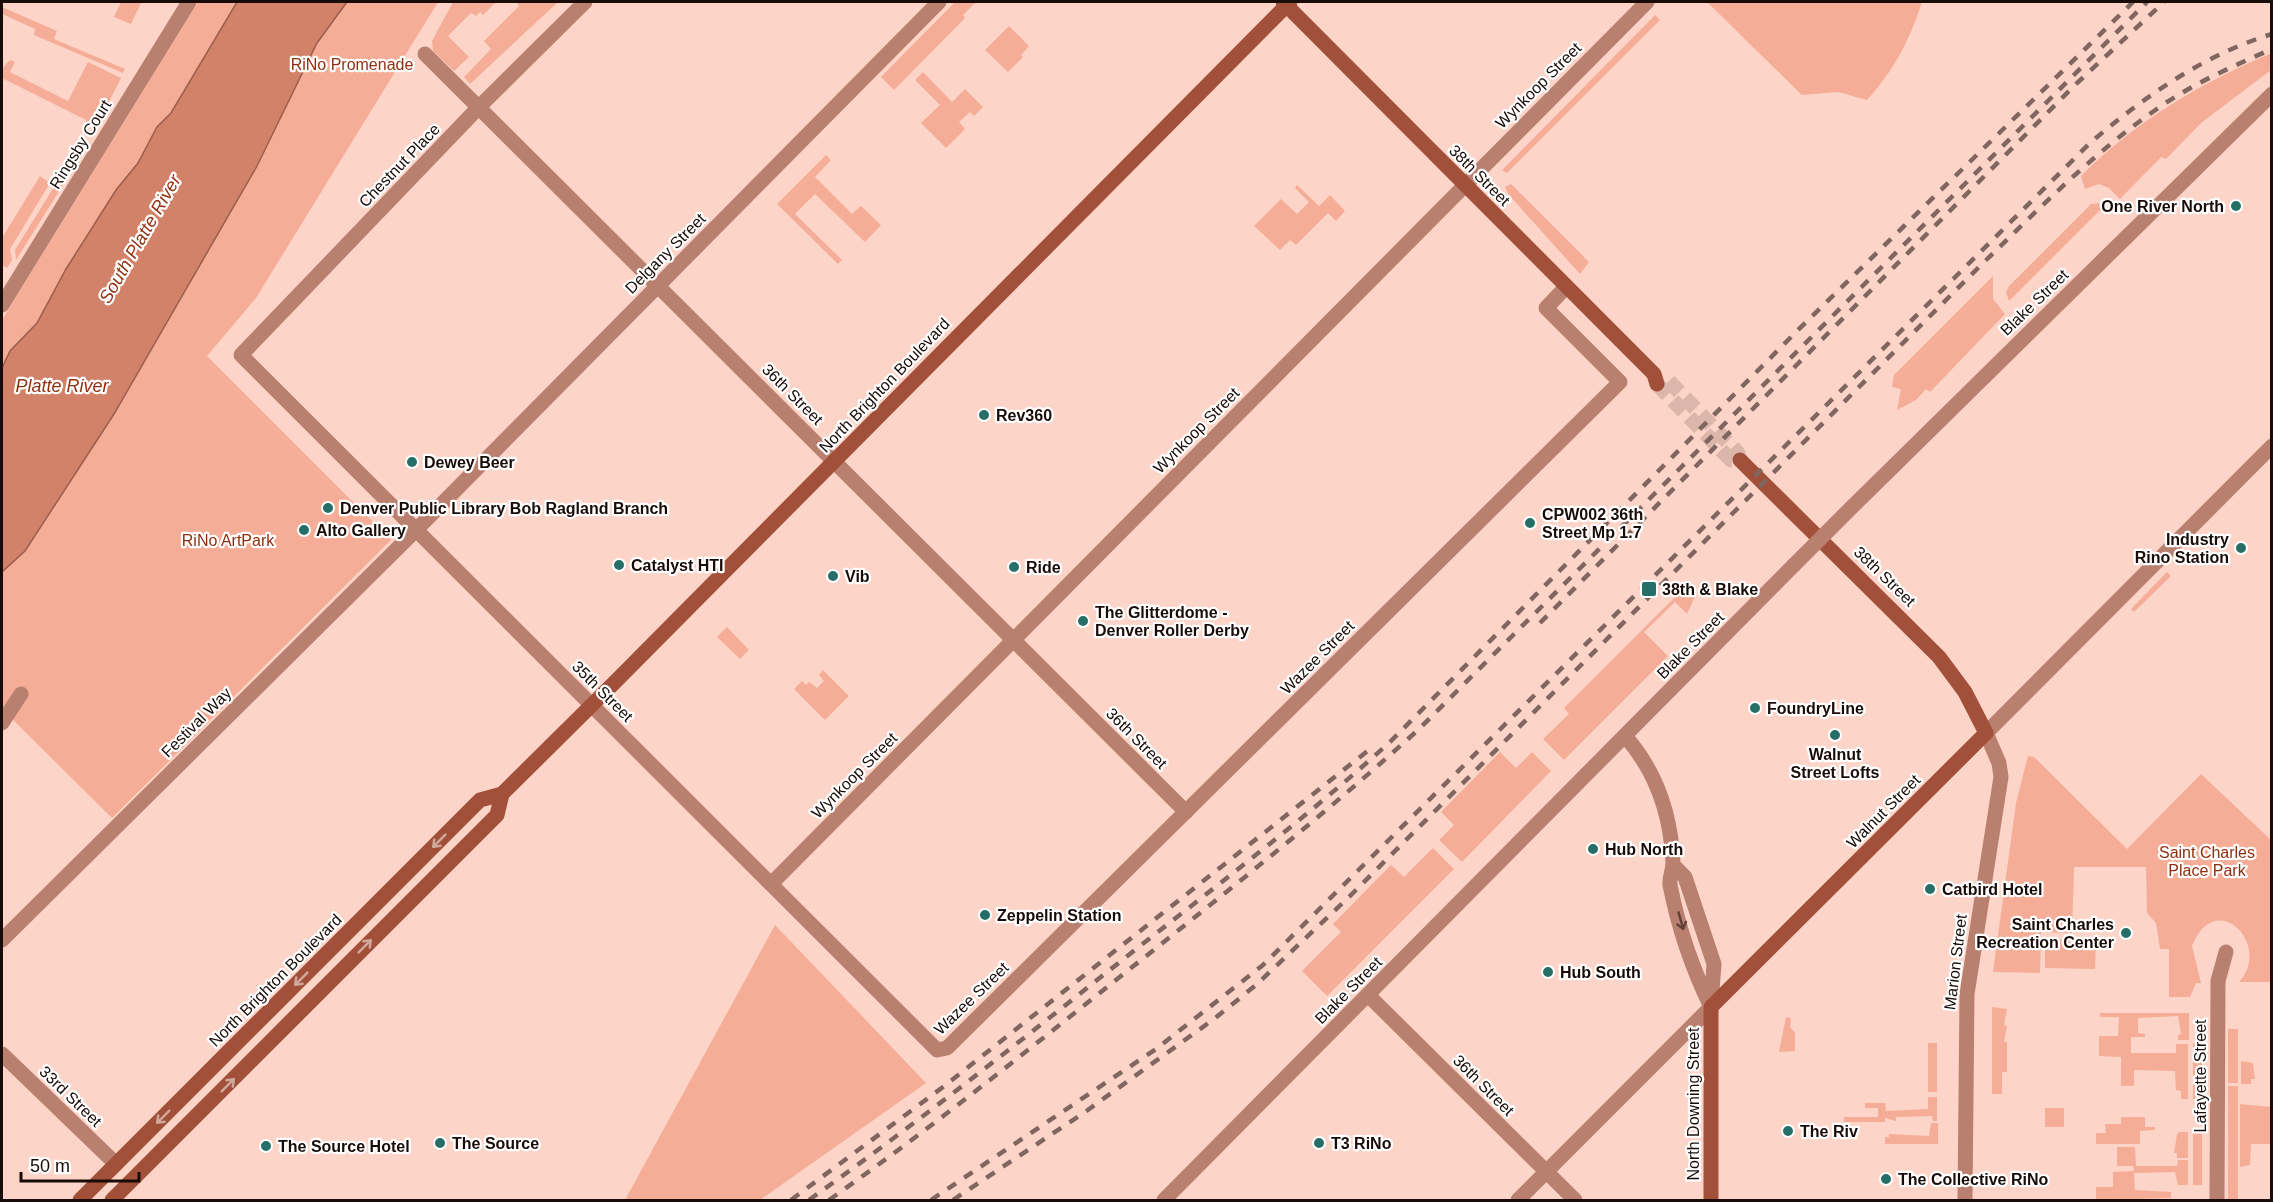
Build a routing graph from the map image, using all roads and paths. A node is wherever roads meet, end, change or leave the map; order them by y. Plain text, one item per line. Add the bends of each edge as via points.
1 (189, 2) edge
2 (585, 2) edge
3 (939, 2) edge
4 (1647, 2) edge
5 (1286, 3) edge
6 (425, 54) dead end
7 (2271, 94) edge
8 (479, 107) junction
9 (1465, 185) junction
10 (658, 285) junction
11 (1566, 287) junction
12 (2, 305) edge
13 (241, 355) joint
14 (1658, 378) tunnel mouth
15 (2271, 446) edge
16 (1740, 460) dead end
17 (835, 461) junction
18 (416, 530) junction
19 (1013, 640) junction
20 (21, 694) dead end
21 (592, 705) junction
22 (2, 723) edge
23 (1986, 733) junction
24 (1625, 736) junction
25 (502, 794) junction
26 (1186, 812) junction
27 (771, 884) junction
28 (2, 940) edge
29 (2226, 952) dead end
30 (1368, 995) junction
31 (1711, 1007) junction
32 (941, 1050) joint
33 (2, 1054) edge
34 (116, 1164) junction
35 (1546, 1172) junction
36 (80, 1200) edge
37 (104, 1200) edge
38 (112, 1200) edge
39 (1164, 1200) edge
40 (1518, 1200) edge
41 (1575, 1200) edge
42 (1711, 1200) edge
43 (1965, 1200) edge
44 (2217, 1200) edge

1 - 12 street, Ringsby Court
2 - 8 street, Chestnut Place
3 - 10 street, Delgany Street
4 - 9 street, Wynkoop Street
5 - 9 main road, 38th Street
5 - 17 main road, North Brighton Boulevard
6 - 8 street, 36th Street
7 - 24 street, Blake Street, bridge
8 - 10 street, 36th Street
8 - 13 street, Chestnut Place
9 - 11 main road, 38th Street
9 - 19 street, Wynkoop Street
10 - 17 street, 36th Street
10 - 18 street, Delgany Street
11 - 14 main road, 38th Street
11 - 26 street, Wazee Street via 1546,308 1620,382
13 - 18 street, 35th Street
15 - 23 street, Walnut Street
16 - 23 main road, 38th Street via 1939,657 1965,692
17 - 19 street, 36th Street
17 - 21 main road, North Brighton Boulevard
18 - 21 street, 35th Street
18 - 28 street, Festival Way
19 - 26 street, 36th Street
19 - 27 street, Wynkoop Street
20 - 22 street
21 - 25 main road, North Brighton Boulevard
21 - 27 street, 35th Street
23 - 31 main road, Walnut Street
23 - 43 street, Marion Street via 2001,777 1967,994
24 - 30 street, Blake Street
24 - 31 street, North Downing Street via 1639,752 1659,789 1673,865 1669,882 1698,979
25 -> 34 main road, North Brighton Boulevard via 480,800
38 -> 25 main road, North Brighton Boulevard via 497,815
26 - 32 street, Wazee Street
27 - 32 street, 35th Street via 934,1048
29 - 44 street, Lafayette Street via 2218,981
30 - 35 street, 36th Street
30 - 39 street, Blake Street
31 - 35 street, Walnut Street
31 - 42 main road, North Downing Street
33 - 34 street, 33rd Street
34 - 36 main road, North Brighton Boulevard
34 - 37 main road
35 - 40 street, Walnut Street
35 - 41 street, 36th Street

